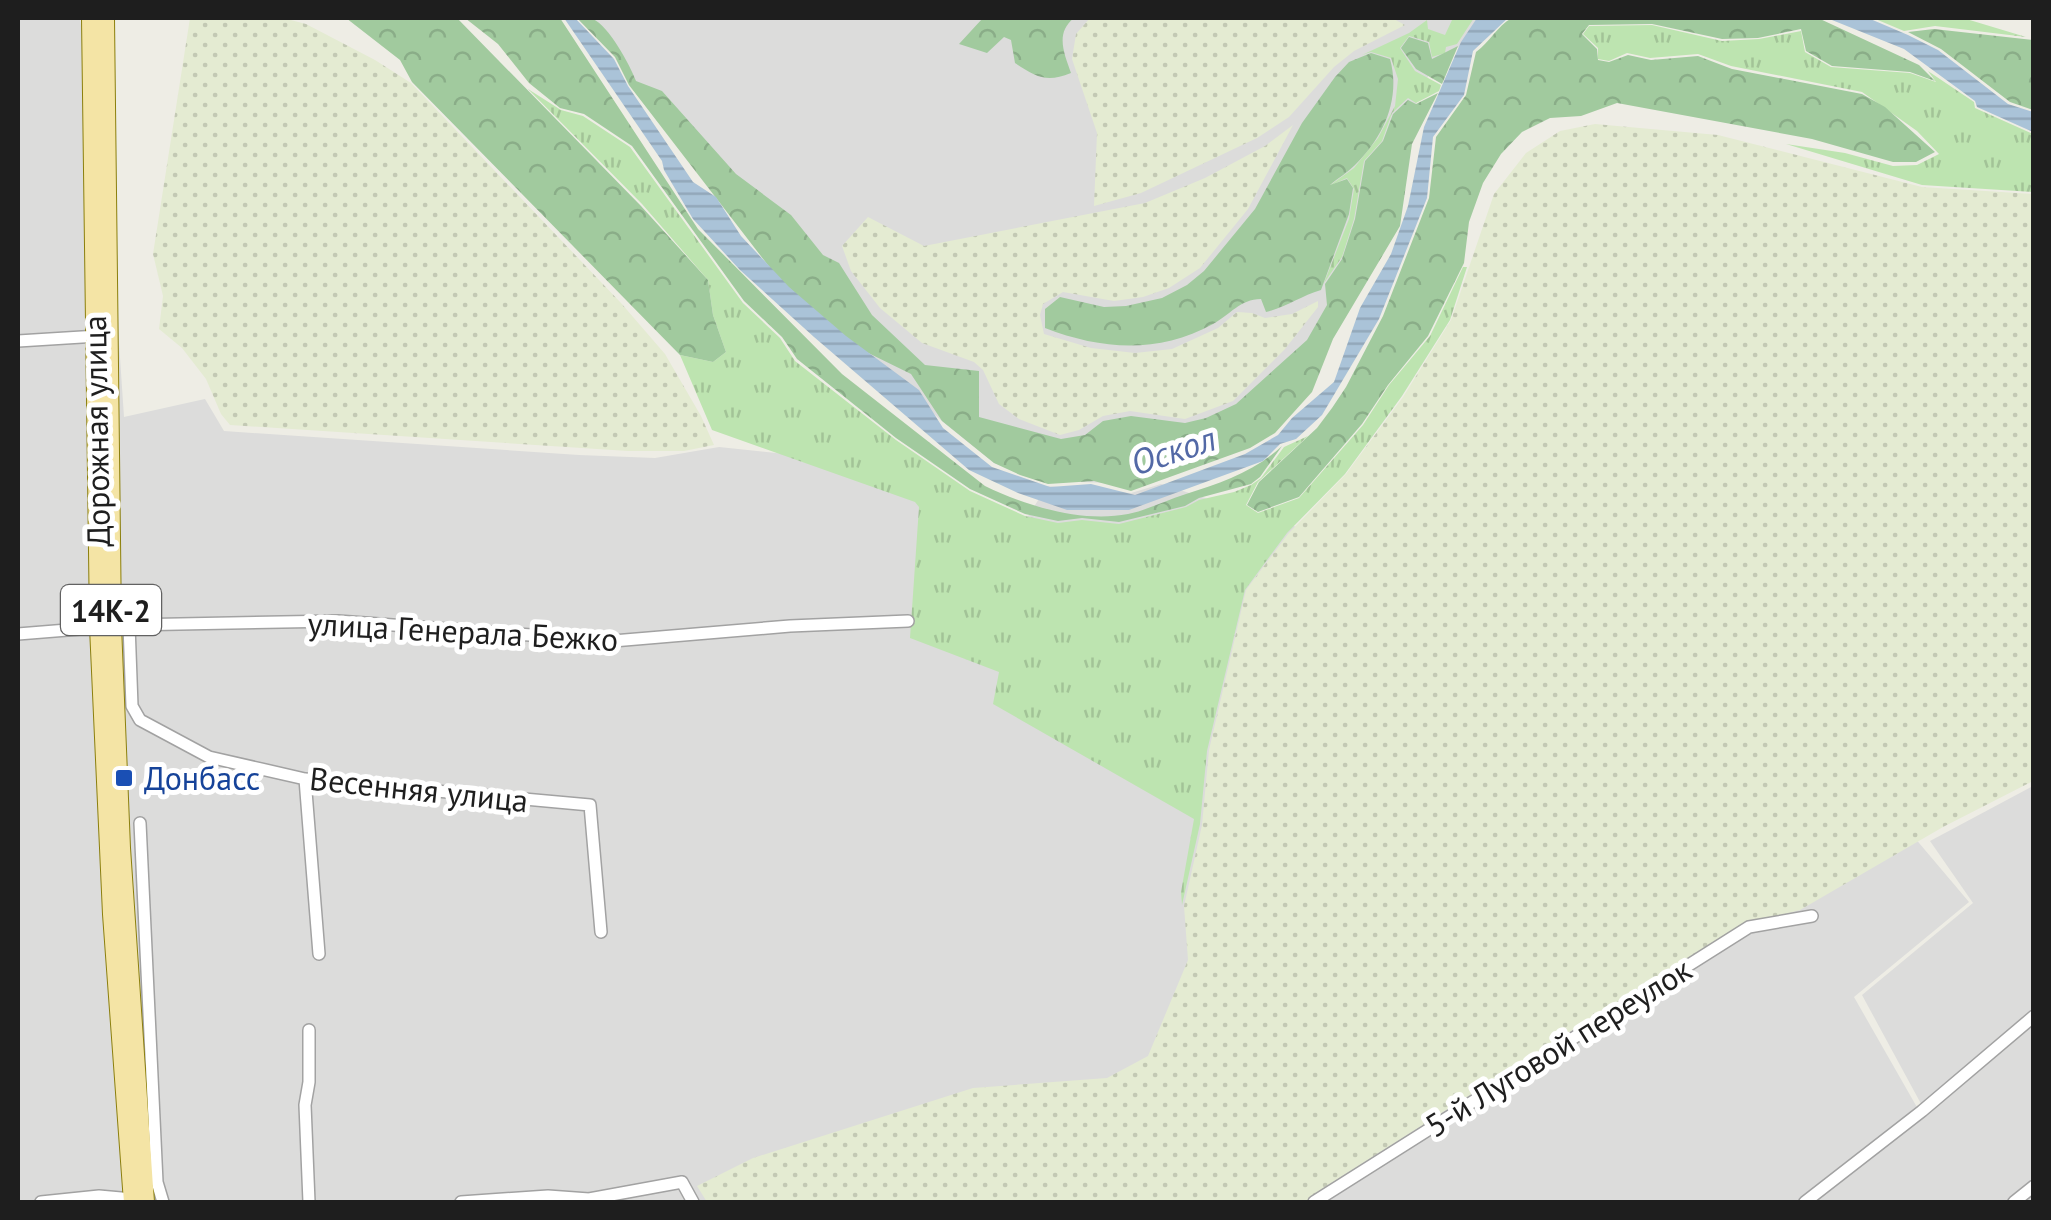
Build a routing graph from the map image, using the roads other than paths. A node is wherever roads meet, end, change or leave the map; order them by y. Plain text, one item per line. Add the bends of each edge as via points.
1 (91, 18) edge
2 (105, 18) edge
3 (102, 336) junction
4 (18, 341) edge
5 (908, 621) dead end
6 (113, 626) junction
7 (18, 634) edge
8 (304, 780) junction
9 (140, 823) dead end
10 (1812, 916) dead end
11 (600, 932) dead end
12 (319, 954) dead end
13 (2034, 1016) edge
14 (310, 1030) dead end
15 (2034, 1186) edge
16 (42, 1202) edge
17 (137, 1202) edge
18 (163, 1202) edge
19 (309, 1202) edge
20 (462, 1202) edge
21 (693, 1202) edge
22 (1314, 1202) edge
23 (1805, 1202) edge
24 (2014, 1202) edge

1 - 3 main road, Дорожная улица / 14К-2
2 - 3 main road, Дорожная улица / 14К-2
3 - 4 street
3 - 6 main road, Дорожная улица / 14К-2
5 - 6 street, улица Генерала Бежко via 613,641 338,621
6 - 7 street, улица Генерала Бежко
6 - 8 street, Весенняя улица via 140,720 209,758
6 - 17 main road, Дорожная улица / 14К-2 via 112,914
8 - 11 street, Весенняя улица via 590,805
8 - 12 street
9 - 18 street
10 - 22 street, 5-й Луговой переулок via 1749,927
13 - 23 street
14 - 19 street
15 - 24 street
16 - 17 street via 98,1196
20 - 21 street via 589,1199 682,1182

